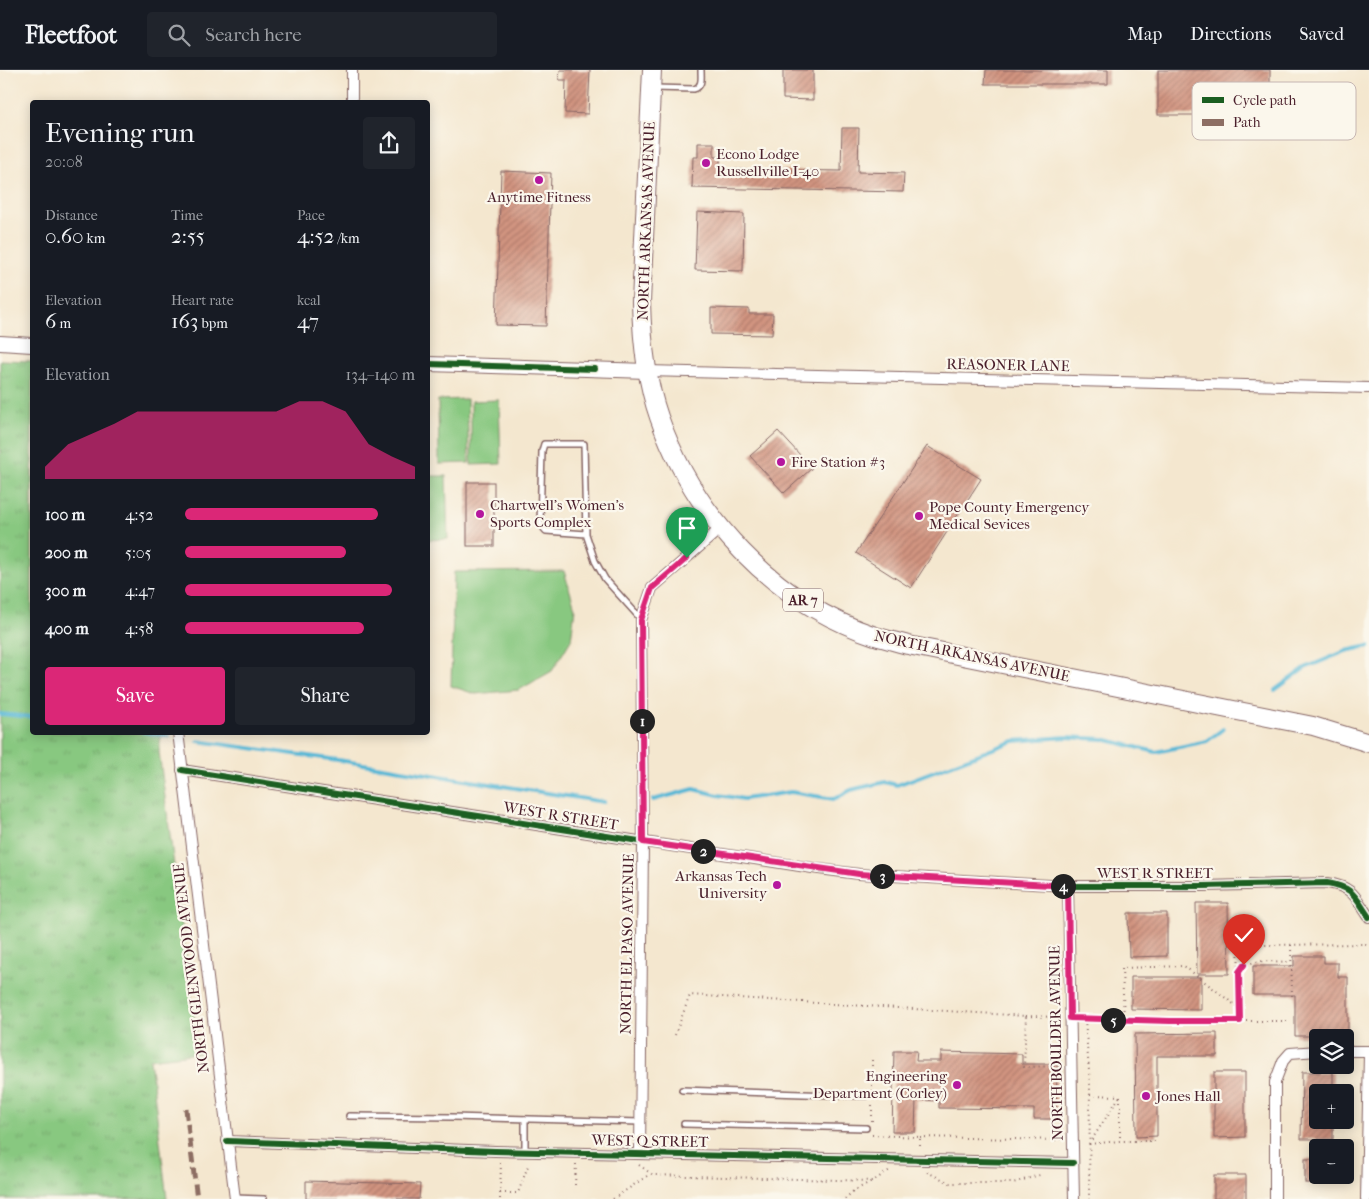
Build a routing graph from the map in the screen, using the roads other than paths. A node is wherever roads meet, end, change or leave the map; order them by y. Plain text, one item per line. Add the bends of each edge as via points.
1 (352, 70) edge
2 (652, 70) edge
3 (701, 70) edge
4 (651, 88) junction
5 (352, 100) edge
6 (0, 343) edge
7 (30, 344) edge
8 (430, 364) edge
9 (647, 371) junction
10 (1369, 388) edge
11 (721, 528) junction
12 (586, 534) junction
13 (641, 620) junction
14 (178, 735) edge
15 (1369, 743) edge
16 (182, 770) junction
17 (643, 842) junction
18 (1068, 886) junction
19 (1369, 917) edge
20 (1354, 1051) edge
21 (1309, 1052) edge
22 (1369, 1052) edge
23 (1369, 1060) edge
24 (682, 1090) dead end
25 (865, 1096) dead end
26 (349, 1116) dead end
27 (525, 1119) junction
28 (640, 1122) junction
29 (684, 1124) dead end
30 (866, 1128) dead end
31 (227, 1141) junction
32 (640, 1154) junction
33 (527, 1156) junction
34 (1073, 1168) junction
35 (235, 1199) edge
36 (264, 1199) edge
37 (1074, 1199) edge
38 (1275, 1199) edge
39 (1366, 1199) edge

1 - 5 street
2 - 4 highway, NORTH ARKANSAS AVENUE / AR 7
3 - 4 lane via 698,88
4 - 9 highway, NORTH ARKANSAS AVENUE / AR 7 via 641,302
6 - 7 street
8 - 9 street
9 - 10 street, REASONER LANE
9 - 11 highway, NORTH ARKANSAS AVENUE / AR 7 via 658,416 669,443 696,494
11 - 13 street, NORTH EL PASO AVENUE via 652,588
11 - 15 highway, NORTH ARKANSAS AVENUE / AR 7 via 752,561 797,597 875,636 1313,726
12 - 12 lane via 584,444 544,444 540,524 546,531
12 - 13 lane via 605,579
13 - 17 street, NORTH EL PASO AVENUE
14 - 16 street, NORTH GLENWOOD AVENUE
16 - 17 street, WEST R STREET
16 - 31 street, NORTH GLENWOOD AVENUE
17 - 18 street, WEST R STREET via 859,874
17 - 28 street, NORTH EL PASO AVENUE
18 - 19 street, WEST R STREET via 1327,883 1354,894
18 - 34 street, NORTH BOULDER AVENUE
20 - 22 street
21 - 38 street via 1290,1053 1283,1061 1275,1082
22 - 23 street
23 - 39 street
24 - 25 lane
26 - 27 lane
27 - 28 lane
27 - 33 lane
28 - 32 street, NORTH EL PASO AVENUE
29 - 30 lane
31 - 33 street, WEST Q STREET
31 - 35 street, NORTH GLENWOOD AVENUE
32 - 33 street, WEST Q STREET
32 - 34 street, WEST Q STREET
34 - 37 street, NORTH BOULDER AVENUE
35 - 36 lane

